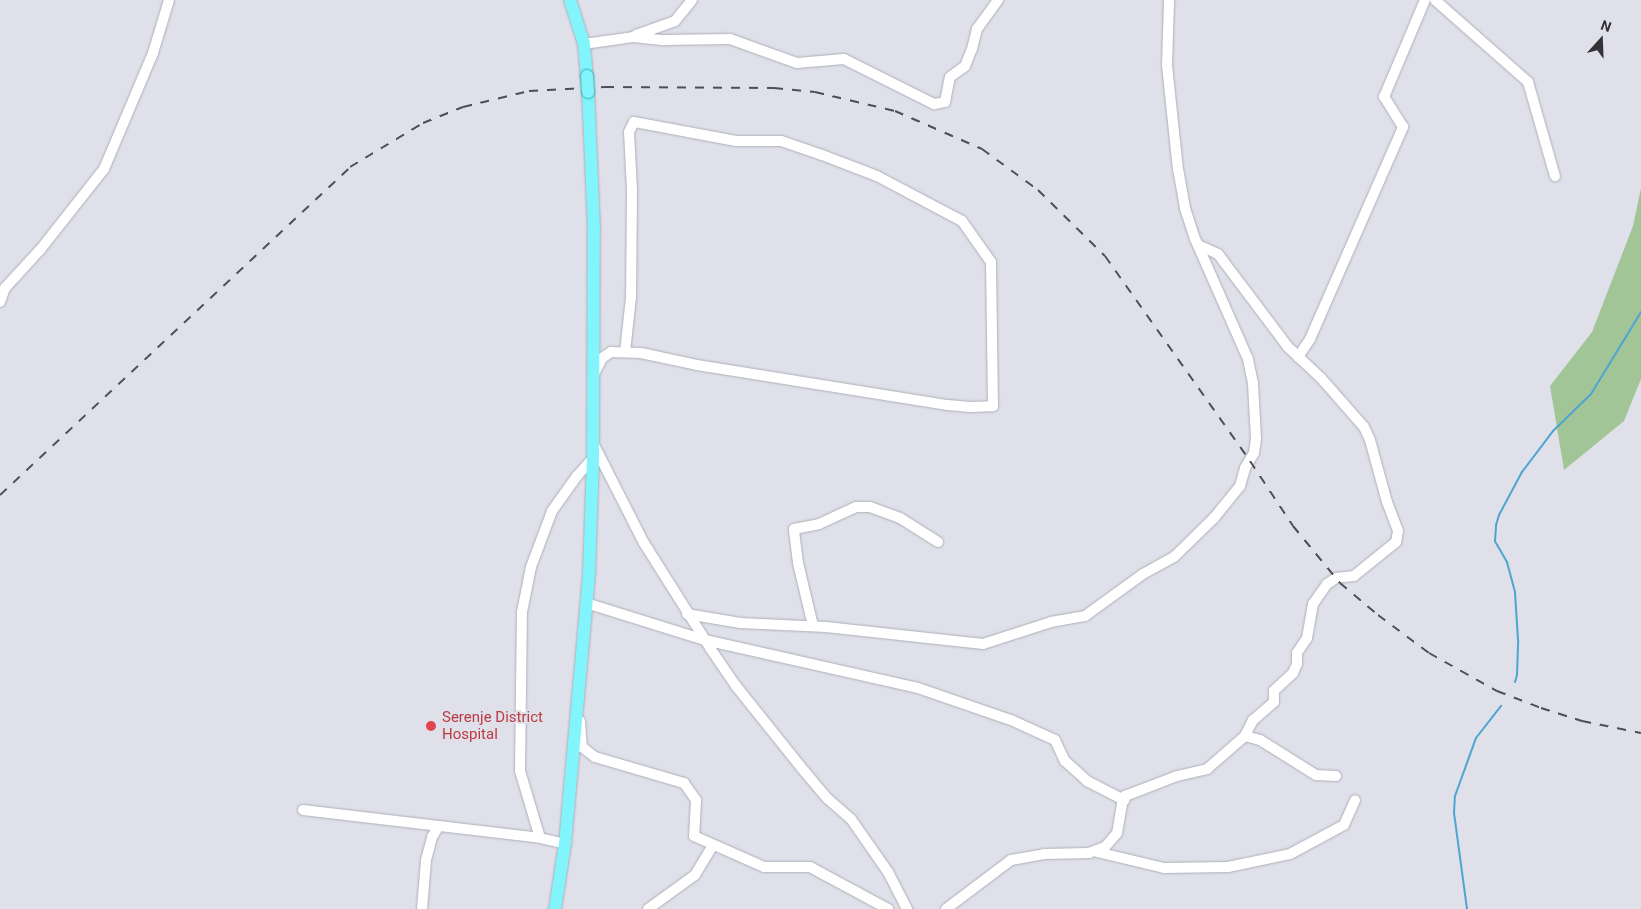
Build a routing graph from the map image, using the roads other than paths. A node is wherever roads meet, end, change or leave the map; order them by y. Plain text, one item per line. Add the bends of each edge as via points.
1 (169, 0) edge
2 (570, 0) edge
3 (692, 0) edge
4 (998, 0) edge
5 (1169, 0) edge
6 (1425, 0) edge
7 (1435, 0) edge
8 (633, 37) junction
9 (584, 44) junction
10 (1555, 176) dead end
11 (1198, 245) junction
12 (2, 288) edge
13 (0, 302) edge
14 (625, 352) junction
15 (1298, 357) junction
16 (592, 379) junction
17 (593, 444) junction
18 (593, 458) junction
19 (938, 542) dead end
20 (586, 603) junction
21 (687, 614) junction
22 (813, 626) junction
23 (704, 640) junction
24 (578, 695) junction
25 (1245, 736) junction
26 (1336, 776) dead end
27 (1124, 800) junction
28 (1355, 800) dead end
29 (303, 810) dead end
30 (439, 826) junction
31 (540, 838) junction
32 (565, 844) junction
33 (713, 846) junction
34 (1097, 852) junction
35 (422, 909) edge
36 (555, 909) edge
37 (648, 909) edge
38 (888, 909) edge
39 (907, 909) edge
40 (946, 909) edge

1 - 12 street via 153,53 104,169 40,250
2 - 9 main road
3 - 8 street via 675,21
4 - 8 street via 977,29 964,66 950,76 945,102 934,104 844,59 797,63 730,39
5 - 11 street via 1167,65 1178,170 1185,208
6 - 15 street via 1384,97 1403,127 1310,339
7 - 10 street via 1528,82
8 - 9 street
9 - 16 main road, bridge via 594,228
11 - 15 street via 1218,254
11 - 22 street via 1248,359 1257,422 1254,453 1240,486 1214,518 1174,557 1143,574 1085,616 1051,622 983,644
12 - 13 street
14 - 14 street via 948,405 993,406 991,262 962,221 876,176 781,142 736,141 634,122 629,132 632,198
14 - 16 street via 611,352 602,358
15 - 25 street via 1364,427 1398,531 1396,542 1354,576 1336,578 1327,584 1314,604 1293,673 1274,691 1274,702 1253,720
16 - 17 main road
17 - 18 main road
17 - 21 street via 644,542
18 - 20 main road
18 - 31 street via 552,511 531,567 522,612 520,771
19 - 22 street via 900,518 870,507 856,507 819,524 794,528 798,563
20 - 23 street
20 - 24 main road
21 - 22 street via 740,623
21 - 23 street
23 - 27 street via 918,688 1011,720 1055,740 1065,761 1088,781
23 - 39 street via 736,686 805,772 851,819 888,872
24 - 32 main road
24 - 33 street via 582,747 595,756 684,783 696,800 694,836
25 - 26 street via 1260,740 1316,775
25 - 27 street via 1207,770 1137,790
27 - 34 street via 1117,833 1106,847
28 - 34 street via 1344,825 1290,854 1228,867 1164,868
29 - 30 street
30 - 31 street
30 - 35 street via 432,837 426,860
31 - 32 street
32 - 36 main road
33 - 37 street via 695,875
33 - 38 street via 764,867 810,867
34 - 40 street via 1044,854 1012,860

